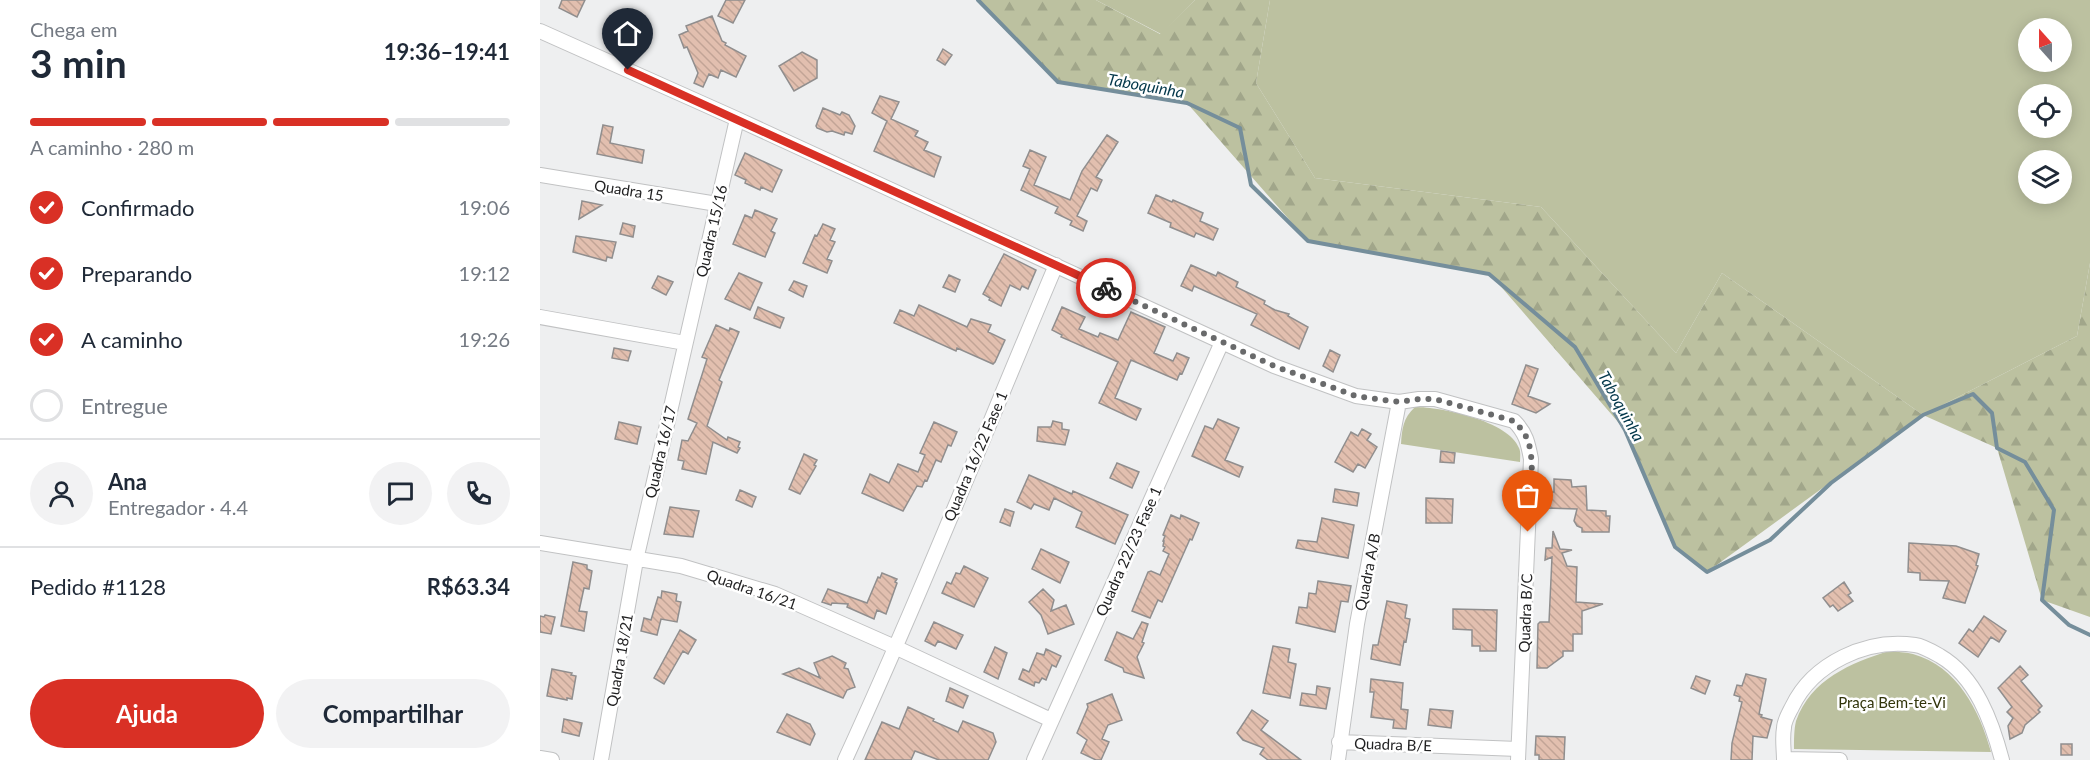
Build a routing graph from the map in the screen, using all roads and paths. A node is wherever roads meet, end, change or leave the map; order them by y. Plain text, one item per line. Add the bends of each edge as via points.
1 (540, 31) edge
2 (737, 119) junction
3 (540, 175) edge
4 (717, 204) junction
5 (1056, 265) junction
6 (540, 317) edge
7 (1222, 342) junction
8 (685, 343) junction
9 (1399, 402) junction
10 (540, 543) edge
11 (636, 560) junction
12 (897, 648) junction
13 (1051, 720) junction
14 (1337, 754) edge
15 (1518, 754) edge
16 (540, 758) edge
17 (1785, 759) edge
18 (552, 760) edge
19 (601, 760) edge
20 (845, 760) edge
21 (1034, 760) edge
22 (1840, 760) edge
23 (2002, 760) edge

1 - 2 street, Quadra B/C
2 - 4 street, Quadra 15/16
2 - 5 street, Quadra B/C
3 - 4 street, Quadra 15
4 - 8 street, Quadra 15/16
5 - 7 street, Quadra B/C
5 - 12 street, Quadra 16/22 Fase 1
6 - 8 street
7 - 9 street, Quadra B/C via 1356,396
7 - 13 street, Quadra 22/23 Fase 1
8 - 11 street, Quadra 16/17
9 - 14 street, Quadra A/B
9 - 15 street, Quadra B/C via 1435,399 1514,421 1528,440 1531,459
10 - 11 street, Quadra 16/21
11 - 12 street, Quadra 16/21 via 681,566 775,594
11 - 19 street, Quadra 18/21
12 - 13 street, Quadra 16/21
12 - 20 street, Quadra 16/22 Fase 1
13 - 21 street, Quadra 22/23 Fase 1
14 - 15 street, Quadra B/E
16 - 18 street
17 - 22 street
17 - 23 street via 1784,726 1806,683 1842,658 1865,648 1891,644 1918,645 1960,672 1990,721

